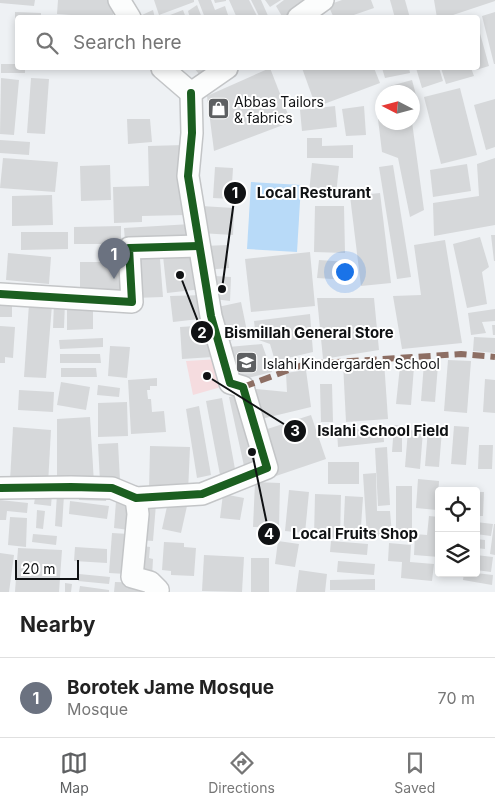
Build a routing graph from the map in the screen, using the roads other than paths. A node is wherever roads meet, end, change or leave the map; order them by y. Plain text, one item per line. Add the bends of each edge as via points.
1 (119, 0) edge
2 (323, 0) edge
3 (128, 15) edge
4 (302, 15) edge
5 (164, 70) edge
6 (224, 70) edge
7 (191, 93) junction
8 (199, 246) junction
9 (0, 294) edge
10 (0, 488) edge
11 (136, 498) junction
12 (158, 592) edge

1 - 3 street
2 - 4 street
5 - 7 street
6 - 7 street
7 - 8 street via 188,176
8 - 9 street via 129,248 132,302
8 - 11 street via 211,316 230,383 243,387 267,468 202,494
10 - 11 street via 112,488
11 - 12 street via 138,514 132,577 150,582

